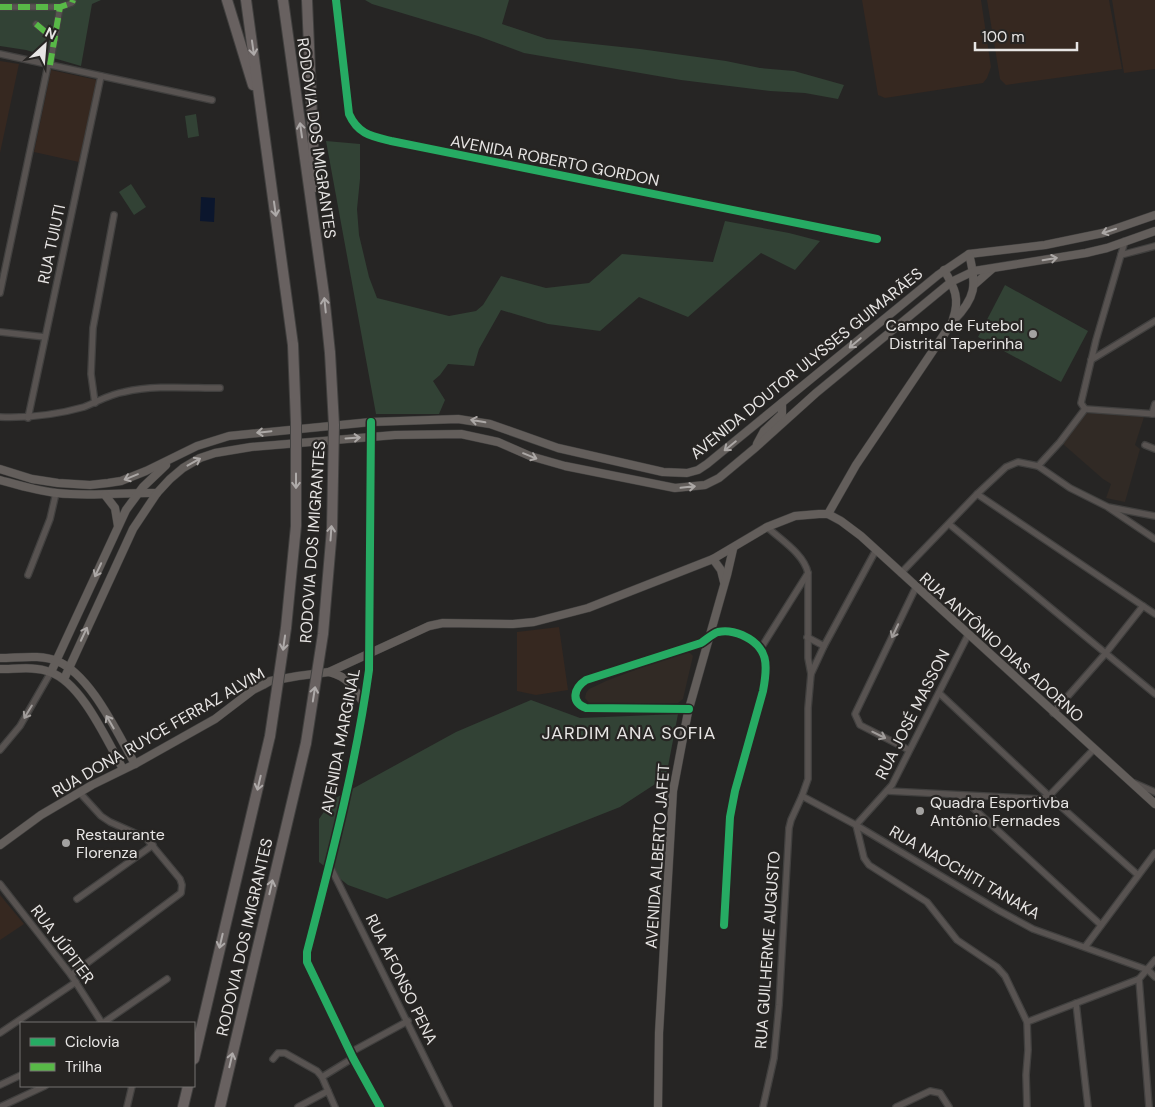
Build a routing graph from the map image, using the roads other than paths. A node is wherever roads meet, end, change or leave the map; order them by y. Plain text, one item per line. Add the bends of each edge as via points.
1 (73, 0) edge
2 (227, 0) edge
3 (246, 0) edge
4 (283, 0) edge
5 (307, 0) edge
6 (336, 0) edge
7 (0, 6) edge
8 (60, 7) junction
9 (36, 24) dead end
10 (55, 40) junction
11 (0, 54) edge
12 (49, 65) junction
13 (101, 76) junction
14 (212, 100) dead end
15 (263, 120) junction
16 (114, 215) dead end
17 (1155, 215) edge
18 (1155, 231) edge
19 (877, 239) dead end
20 (1125, 241) junction
21 (1155, 246) edge
22 (317, 248) junction
23 (969, 254) junction
24 (1121, 254) junction
25 (994, 268) junction
26 (944, 270) junction
27 (974, 271) junction
28 (951, 282) junction
29 (974, 287) junction
30 (0, 293) edge
31 (955, 293) junction
32 (953, 321) junction
33 (1155, 321) edge
34 (0, 332) edge
35 (45, 337) junction
36 (1091, 360) junction
37 (220, 388) dead end
38 (95, 403) junction
39 (782, 403) junction
40 (1155, 404) edge
41 (1085, 409) junction
42 (1153, 414) edge
43 (0, 417) edge
44 (28, 418) junction
45 (371, 422) junction
46 (502, 427) junction
47 (456, 434) junction
48 (372, 437) junction
49 (1145, 446) dead end
50 (510, 447) junction
51 (558, 448) junction
52 (755, 448) junction
53 (1155, 449) edge
54 (175, 457) junction
55 (1038, 466) junction
56 (0, 470) edge
57 (0, 480) edge
58 (138, 492) junction
59 (56, 493) junction
60 (157, 493) junction
61 (104, 494) junction
62 (977, 494) junction
63 (1108, 507) junction
64 (828, 514) junction
65 (1155, 516) edge
66 (948, 524) junction
67 (118, 526) junction
68 (767, 528) junction
69 (1155, 539) edge
70 (733, 549) junction
71 (876, 550) junction
72 (713, 559) junction
73 (808, 573) junction
74 (901, 573) junction
75 (28, 575) dead end
76 (724, 583) junction
77 (916, 587) junction
78 (1143, 606) junction
79 (1155, 614) edge
80 (968, 635) junction
81 (807, 637) junction
82 (710, 638) junction
83 (824, 646) junction
84 (761, 648) junction
85 (1105, 654) junction
86 (368, 655) junction
87 (0, 658) edge
88 (57, 661) junction
89 (69, 668) junction
90 (0, 669) edge
91 (52, 672) junction
92 (329, 672) junction
93 (811, 674) junction
94 (64, 679) junction
95 (939, 692) junction
96 (1155, 694) edge
97 (364, 704) junction
98 (689, 709) junction
99 (1052, 712) junction
100 (1094, 749) junction
101 (0, 750) edge
102 (909, 750) junction
103 (135, 764) junction
104 (124, 769) junction
105 (1130, 781) junction
106 (887, 791) junction
107 (1155, 792) edge
108 (80, 793) junction
109 (959, 795) junction
110 (802, 796) junction
111 (1049, 796) junction
112 (1155, 804) edge
113 (856, 825) junction
114 (0, 844) edge
115 (153, 845) junction
116 (1155, 853) edge
117 (329, 864) junction
118 (1138, 875) junction
119 (0, 884) edge
120 (77, 899) dead end
121 (724, 925) dead end
122 (1101, 925) junction
123 (1085, 947) junction
124 (1155, 960) edge
125 (1148, 970) junction
126 (71, 975) junction
127 (1155, 977) edge
128 (167, 979) dead end
129 (1139, 979) junction
130 (76, 982) junction
131 (1076, 1003) junction
132 (408, 1020) junction
133 (101, 1022) edge
134 (103, 1022) edge
135 (1027, 1022) junction
136 (0, 1033) edge
137 (195, 1055) edge
138 (352, 1055) junction
139 (273, 1059) dead end
140 (20, 1075) edge
141 (322, 1077) junction
142 (0, 1085) edge
143 (43, 1087) edge
144 (132, 1087) edge
145 (188, 1087) edge
146 (328, 1091) junction
147 (0, 1107) edge
148 (127, 1107) edge
149 (183, 1107) edge
150 (220, 1107) edge
151 (298, 1107) edge
152 (335, 1107) edge
153 (380, 1107) edge
154 (449, 1107) edge
155 (658, 1107) edge
156 (763, 1107) edge
157 (896, 1107) edge
158 (949, 1107) edge
159 (1027, 1107) edge
160 (1088, 1107) edge
161 (1149, 1107) edge

1 - 8 street
2 - 15 highway
3 -> 15 highway, RODOVIA DOS IMIGRANTES
22 -> 4 highway, RODOVIA DOS IMIGRANTES
5 - 22 highway
6 - 19 street, AVENIDA ROBERTO GORDON via 349,114 357,128 364,132 400,143
7 - 8 street
8 - 10 street
9 - 10 street
10 - 12 street
11 - 12 street
12 - 13 street
12 - 30 street
13 - 14 street
13 - 35 street, RUA TUIUTI
15 -> 137 highway, RODOVIA DOS IMIGRANTES, bridge via 293,344 296,526 286,628 270,736
16 - 38 street via 93,328 91,374
17 -> 23 main road, AVENIDA DOUTOR ULYSSES GUIMARÃES via 1103,233 1045,245
18 - 20 main road, AVENIDA DOUTOR ULYSSES GUIMARÃES
20 - 24 street
25 -> 20 main road, AVENIDA DOUTOR ULYSSES GUIMARÃES via 1086,253
21 - 24 street
150 -> 22 highway, RODOVIA DOS IMIGRANTES, bridge via 306,742 323,634 332,529 334,425 330,353
23 - 26 main road, AVENIDA DOUTOR ULYSSES GUIMARÃES
23 - 27 main road
24 - 36 street
25 - 27 main road, AVENIDA DOUTOR ULYSSES GUIMARÃES
25 - 29 main road
26 - 28 main road
26 -> 39 main road, AVENIDA DOUTOR ULYSSES GUIMARÃES
27 - 28 main road, AVENIDA DOUTOR ULYSSES GUIMARÃES
27 - 29 main road
28 - 31 main road
28 - 52 main road, AVENIDA DOUTOR ULYSSES GUIMARÃES via 816,393
29 - 31 main road via 964,294
29 - 32 main road via 966,308
31 - 32 main road via 958,306
32 - 64 main road via 856,465
33 - 36 street
34 - 35 street
35 - 44 street, RUA TUIUTI
36 - 41 street via 1081,402
37 - 38 street via 138,389
38 - 44 street
39 -> 51 main road, AVENIDA DOUTOR ULYSSES GUIMARÃES via 707,464 687,473 663,472
39 - 52 main road via 782,414 764,431
40 - 42 street
41 - 42 street
41 - 55 street
43 - 44 street
46 -> 45 main road, AVENIDA DOUTOR ULYSSES GUIMARÃES via 458,419
45 - 48 main road, AVENIDA MARGINAL
45 -> 54 main road, AVENIDA DOUTOR ULYSSES GUIMARÃES via 229,436
46 - 47 main road via 504,434 499,438 465,432
46 - 51 main road, AVENIDA DOUTOR ULYSSES GUIMARÃES
47 - 48 main road, AVENIDA DOUTOR ULYSSES GUIMARÃES
47 - 50 main road, AVENIDA DOUTOR ULYSSES GUIMARÃES via 482,437
60 -> 48 main road, AVENIDA DOUTOR ULYSSES GUIMARÃES via 183,468 214,453
48 - 86 main road, AVENIDA MARGINAL
49 - 53 street
50 - 51 main road via 510,440 515,437 539,448
50 -> 52 main road, AVENIDA DOUTOR ULYSSES GUIMARÃES via 565,466 675,488 712,482
54 -> 56 main road, AVENIDA DOUTOR ULYSSES GUIMARÃES via 121,481 100,484 58,484
54 - 58 main road, AVENIDA DOUTOR ULYSSES GUIMARÃES
55 - 62 street via 1025,462 1012,464
55 - 63 street
57 - 59 main road
58 - 60 main road
58 - 61 main road
58 - 67 main road, AVENIDA DOUTOR ULYSSES GUIMARÃES
59 - 61 main road
59 - 75 street via 50,519
89 -> 60 main road, AVENIDA DOUTOR ULYSSES GUIMARÃES via 133,529
61 - 67 main road via 115,508
62 - 66 street
62 - 78 street
63 - 65 street
63 - 69 street
64 - 68 main road, RUA DONA RUYCE FERRAZ ALVIM via 794,516
64 - 71 main road, RUA ANTÔNIO DIAS ADORNO via 841,520
66 - 74 street
66 - 85 street
67 -> 88 main road, AVENIDA DOUTOR ULYSSES GUIMARÃES
68 - 70 main road, RUA DONA RUYCE FERRAZ ALVIM
68 - 73 street via 801,558
70 - 72 main road, RUA DONA RUYCE FERRAZ ALVIM
70 - 76 main road, AVENIDA ALBERTO JAFET
71 - 74 main road, RUA ANTÔNIO DIAS ADORNO
71 - 83 street
72 - 76 main road via 721,570
72 - 86 main road, RUA DONA RUYCE FERRAZ ALVIM via 564,615 513,624 443,623 429,626
73 - 81 street
73 - 84 street
74 - 77 main road, RUA ANTÔNIO DIAS ADORNO
76 - 82 main road, AVENIDA ALBERTO JAFET
77 - 80 main road, RUA ANTÔNIO DIAS ADORNO
77 -> 102 street via 854,714 860,725
78 - 79 street
78 - 85 street
80 - 95 street, RUA JOSÉ MASSON
80 - 99 main road, RUA ANTÔNIO DIAS ADORNO
81 - 83 street
81 - 93 street
82 - 84 street via 717,633 735,632
82 - 98 main road, AVENIDA ALBERTO JAFET
82 - 98 street via 586,680 577,687 575,695 579,704 586,708
83 - 93 street
84 - 121 street via 766,676 730,818
85 - 96 street
85 - 99 street
86 - 92 main road, RUA DONA RUYCE FERRAZ ALVIM
86 - 97 main road, AVENIDA MARGINAL
87 - 88 main road
88 - 89 main road
88 - 91 main road, AVENIDA DOUTOR ULYSSES GUIMARÃES
89 - 94 main road, AVENIDA DOUTOR ULYSSES GUIMARÃES
103 -> 89 main road via 92,691
90 - 91 main road
91 - 94 main road
91 -> 101 street via 20,726
92 - 97 main road via 348,680
92 - 103 main road, RUA DONA RUYCE FERRAZ ALVIM via 263,685 215,719
93 - 110 street, RUA GUILHERME AUGUSTO via 808,773
94 - 104 main road via 81,696
95 - 102 street, RUA JOSÉ MASSON
95 - 111 street
97 - 117 main road, AVENIDA MARGINAL
98 - 155 main road, AVENIDA ALBERTO JAFET via 673,791 659,1033
99 - 100 main road, RUA ANTÔNIO DIAS ADORNO
100 - 105 main road, RUA ANTÔNIO DIAS ADORNO
100 - 111 street
102 - 106 street, RUA JOSÉ MASSON
103 - 104 main road, RUA DONA RUYCE FERRAZ ALVIM
104 - 108 main road, RUA DONA RUYCE FERRAZ ALVIM
105 - 107 street
105 - 112 main road, RUA ANTÔNIO DIAS ADORNO
106 - 109 street
106 - 113 street, RUA JOSÉ MASSON
108 - 114 main road, RUA DONA RUYCE FERRAZ ALVIM
108 - 115 street via 101,816 146,838
109 - 111 street via 1032,800
109 - 122 street
110 - 113 street, RUA NAOCHITI TANAKA
110 - 156 street, RUA GUILHERME AUGUSTO via 789,828 779,1005 774,1058
111 - 118 street
113 - 123 street, RUA NAOCHITI TANAKA via 1033,929
113 - 135 street via 864,858 869,865 927,902 957,940 1002,971
115 - 120 street
115 - 126 street via 180,879 181,893
116 - 118 street
117 - 132 street, RUA AFONSO PENA
117 - 138 main road, AVENIDA MARGINAL via 307,952 308,962
118 - 122 street
119 - 126 street, RUA JÚPITER
122 - 123 street
123 - 125 street, RUA NAOCHITI TANAKA
124 - 125 street
125 - 127 street
125 - 129 street
126 - 130 street, RUA JÚPITER
128 - 134 street
129 - 131 street
129 - 161 street
130 - 133 street, RUA JÚPITER
130 - 136 street
131 - 135 street
131 - 160 street
132 - 138 street
132 - 154 street, RUA AFONSO PENA
135 - 159 street
138 - 141 street
138 - 153 main road, AVENIDA MARGINAL
139 - 141 street via 278,1053 284,1054 317,1071
140 - 142 street
141 - 146 street
143 - 147 street
144 - 148 street
145 - 149 highway
146 - 151 street
146 - 152 street
157 - 158 street via 930,1091 938,1092

